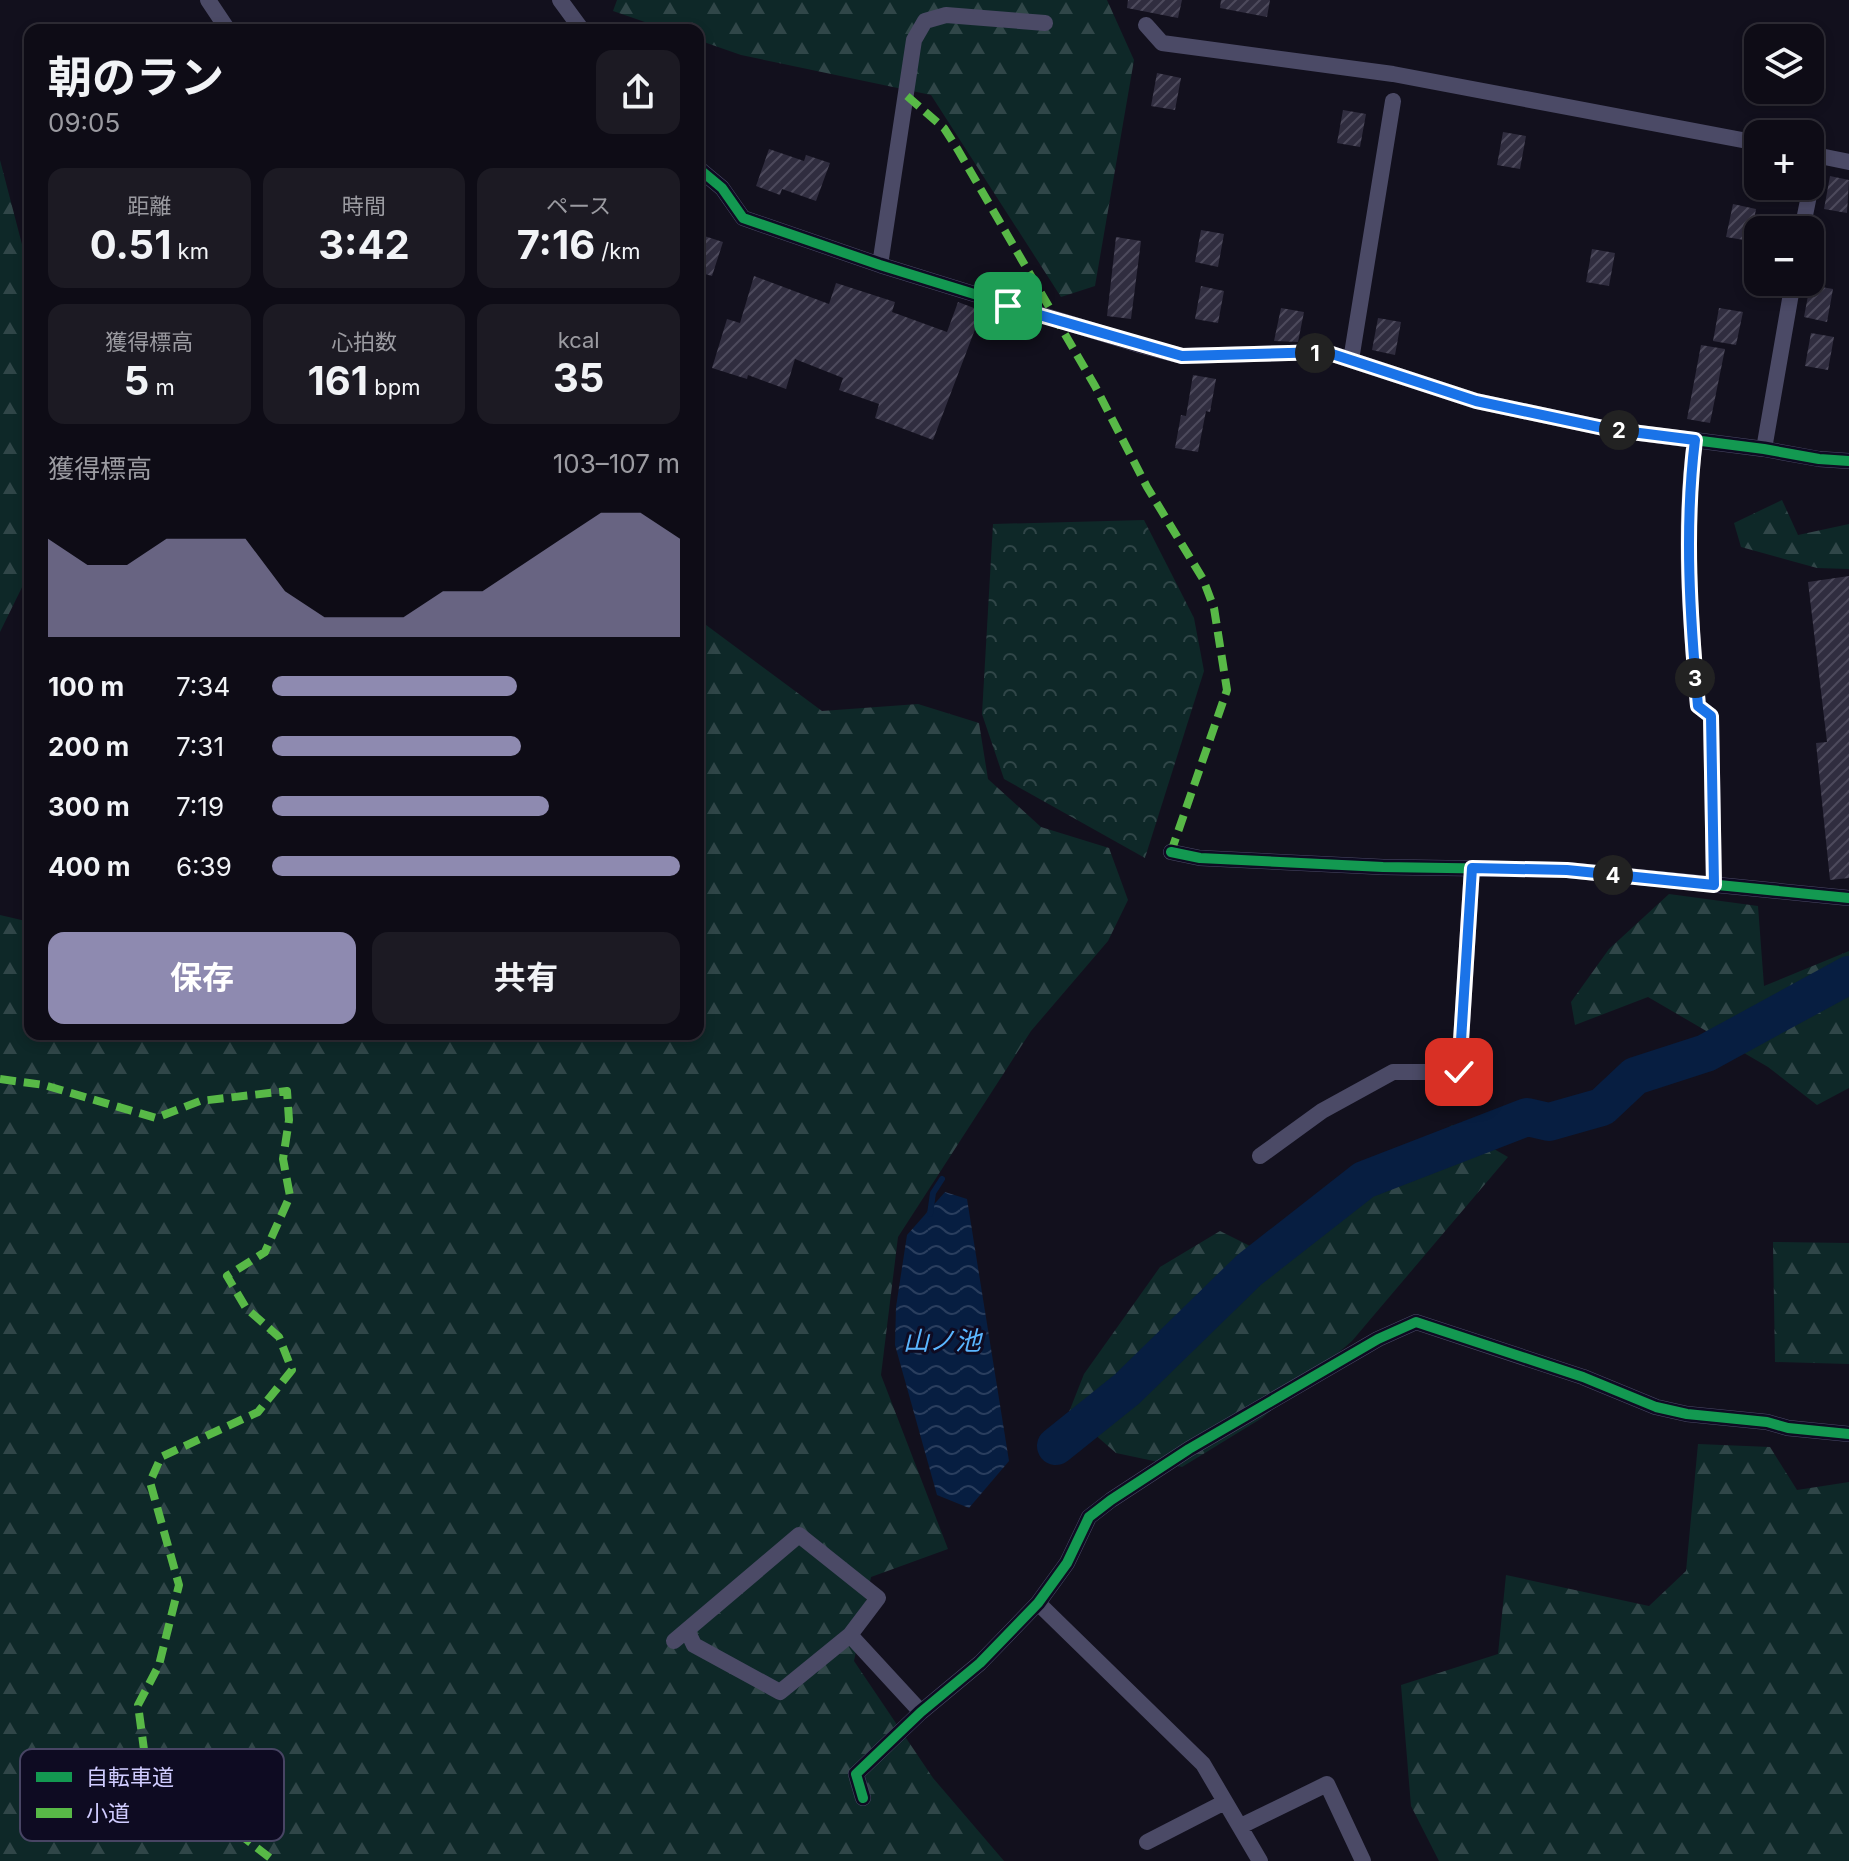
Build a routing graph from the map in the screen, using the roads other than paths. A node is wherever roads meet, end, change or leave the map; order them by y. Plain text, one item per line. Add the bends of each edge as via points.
1 (208, 0) edge
2 (560, 0) edge
3 (1045, 23) dead end
4 (224, 24) edge
5 (578, 24) edge
6 (1146, 25) dead end
7 (1393, 101) dead end
8 (1744, 140) edge
9 (1824, 157) edge
10 (1849, 162) edge
11 (704, 173) edge
12 (880, 265) junction
13 (1791, 296) edge
14 (1351, 360) junction
15 (1695, 440) junction
16 (1764, 449) junction
17 (1849, 461) edge
18 (1171, 852) dead end
19 (1472, 868) junction
20 (1714, 885) junction
21 (1849, 898) edge
22 (1260, 1156) dead end
23 (1849, 1434) edge
24 (1038, 1603) junction
25 (850, 1635) junction
26 (921, 1712) junction
27 (863, 1798) dead end
28 (1223, 1803) junction
29 (1241, 1826) junction
30 (1147, 1842) dead end
31 (1260, 1861) edge
32 (1363, 1861) edge

1 - 4 street
2 - 5 street
3 - 12 street via 946,15 925,21 914,40
6 - 8 street via 1162,43 1393,74
7 - 14 street
9 - 10 street
11 - 12 street via 743,218
12 - 14 street via 1182,356 1326,352
13 - 16 street
14 - 15 street via 1476,401 1608,429
15 - 16 street
15 - 20 street via 1688,553 1698,706 1711,716
16 - 17 street
18 - 19 street via 1200,858
19 - 20 street via 1567,870
19 - 22 street via 1459,1072 1393,1072 1322,1111
20 - 21 street
23 - 24 street via 1656,1407 1416,1322 1189,1449 1111,1500 1089,1517 1067,1563
24 - 26 street via 980,1663
24 - 28 street via 1203,1764
25 - 25 street via 780,1692 681,1635 799,1535 878,1598
25 - 26 street
26 - 27 street via 856,1774
28 - 29 street
28 - 30 street
29 - 31 street
29 - 32 street via 1327,1784

